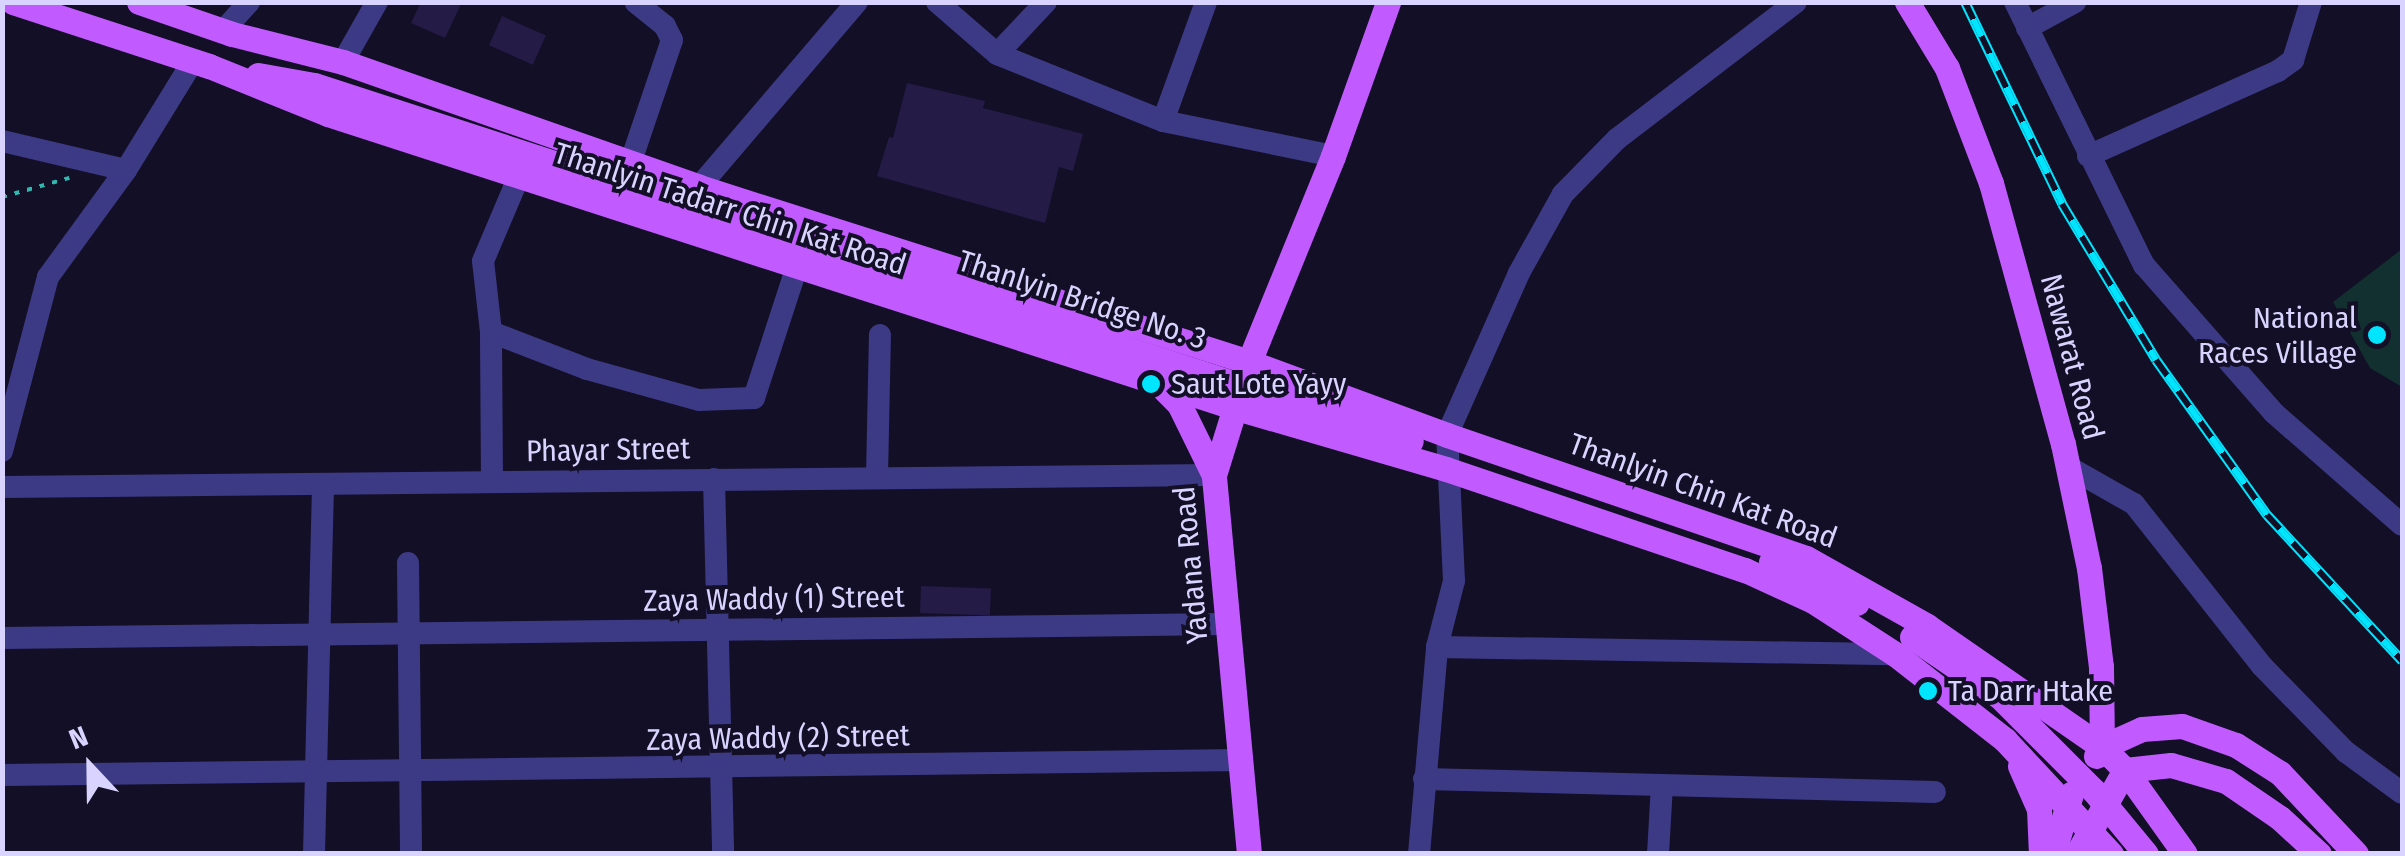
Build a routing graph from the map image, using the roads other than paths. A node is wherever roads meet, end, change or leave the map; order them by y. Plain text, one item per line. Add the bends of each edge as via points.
1 (13, 2) edge
2 (139, 2) edge
3 (377, 2) edge
4 (635, 2) edge
5 (857, 2) edge
6 (937, 2) edge
7 (1046, 2) edge
8 (1206, 2) edge
9 (1388, 2) edge
10 (1796, 2) edge
11 (1908, 2) edge
12 (2015, 2) edge
13 (2075, 2) edge
14 (2311, 2) edge
15 (248, 3) edge
16 (2027, 28) junction
17 (228, 32) junction
18 (998, 54) junction
19 (343, 62) junction
20 (201, 64) junction
21 (314, 85) junction
22 (438, 95) junction
23 (1163, 120) junction
24 (2, 141) edge
25 (422, 144) junction
26 (1333, 156) junction
27 (2088, 156) junction
28 (630, 164) junction
29 (126, 170) junction
30 (519, 176) junction
31 (699, 187) junction
32 (874, 241) junction
33 (798, 264) junction
34 (860, 284) junction
35 (490, 332) junction
36 (880, 334) dead end
37 (1249, 362) junction
38 (1152, 378) junction
39 (1234, 407) junction
40 (1446, 435) junction
41 (2, 450) edge
42 (2067, 466) junction
43 (1446, 469) junction
44 (1214, 475) junction
45 (877, 476) junction
46 (714, 479) junction
47 (492, 481) junction
48 (323, 484) junction
49 (2, 488) edge
50 (2402, 525) edge
51 (408, 563) dead end
52 (1228, 624) junction
53 (716, 630) junction
54 (408, 633) junction
55 (320, 634) junction
56 (2, 638) edge
57 (1438, 647) junction
58 (1895, 654) junction
59 (2005, 740) junction
60 (2102, 747) junction
61 (1242, 760) junction
62 (720, 769) junction
63 (2125, 770) junction
64 (408, 773) junction
65 (2, 774) edge
66 (316, 774) junction
67 (1424, 779) junction
68 (1662, 785) junction
69 (1935, 792) dead end
70 (2402, 793) edge
71 (2065, 802) junction
72 (2090, 827) junction
73 (314, 854) edge
74 (411, 854) edge
75 (722, 854) edge
76 (1249, 854) edge
77 (1418, 854) edge
78 (1658, 854) edge
79 (2041, 854) edge
80 (2053, 854) edge
81 (2077, 854) edge
82 (2111, 854) edge
83 (2146, 854) edge
84 (2184, 854) edge
85 (2319, 854) edge
86 (2356, 854) edge

1 - 20 main road, Thanlyin Tadarr Chin Kat Road
2 - 17 main road, Thanlyin Tadarr Chin Kat Road
3 - 19 street
4 - 28 street via 672,40
5 - 31 street
6 - 18 street
7 - 18 street
8 - 23 street
9 - 26 main road, Yadana Road
10 - 40 street via 1617,139 1563,194 1519,273
11 - 42 main road, Nawarat Road via 1947,68 1991,184
12 - 16 street
13 - 16 street
14 - 27 street via 2293,60
15 - 17 street
16 - 27 street
17 - 19 main road, Thanlyin Tadarr Chin Kat Road
17 - 21 main road, Thanlyin Tadarr Chin Kat Road
18 - 23 street
19 - 22 main road, Thanlyin Tadarr Chin Kat Road
20 - 21 main road, Thanlyin Tadarr Chin Kat Road
20 - 25 main road, Thanlyin Tadarr Chin Kat Road
20 - 29 street
21 - 83 main road, Thanlyin Bridge No. 3 via 1786,568 1878,612 2000,697
22 - 25 street
22 - 28 main road, Thanlyin Tadarr Chin Kat Road
23 - 26 street
24 - 29 street
25 - 30 main road, Thanlyin Tadarr Chin Kat Road
26 - 37 main road, Yadana Road
27 - 50 street via 2144,265 2274,413
28 - 31 main road, Thanlyin Tadarr Chin Kat Road
29 - 41 street via 48,277
30 - 33 main road, Thanlyin Tadarr Chin Kat Road
30 - 35 street via 484,261
31 - 32 main road, Thanlyin Tadarr Chin Kat Road
32 - 34 main road
32 - 37 main road, Thanlyin Tadarr Chin Kat Road
33 - 34 main road, Thanlyin Tadarr Chin Kat Road
33 - 35 street via 754,398 699,400 587,369
34 - 38 main road, Thanlyin Tadarr Chin Kat Road
35 - 47 street
36 - 45 street
37 - 39 main road, Yadana Road
37 - 40 main road, Thanlyin Chin Kat Road
38 - 39 main road, Thanlyin Tadarr Chin Kat Road
38 - 44 main road via 1178,404
39 - 43 main road, Thanlyin Chin Kat Road
39 - 44 main road, Yadana Road
40 - 43 street
40 - 60 main road, Thanlyin Chin Kat Road via 1806,558 1927,626
42 - 60 main road, Nawarat Road via 2101,667
42 - 70 street via 2134,504 2262,666 2346,752
43 - 57 street via 1454,581
43 - 58 main road, Thanlyin Chin Kat Road via 1745,570 1813,602
44 - 45 street, Phayar Street
44 - 52 main road, Yadana Road
45 - 46 street, Phayar Street
46 - 47 street, Phayar Street
46 - 53 street
47 - 48 street, Phayar Street
48 - 49 street, Phayar Street
48 - 55 street
51 - 54 street
52 - 53 street, Zaya Waddy (1) Street
52 - 61 main road, Yadana Road
53 - 54 street, Zaya Waddy (1) Street
53 - 62 street
54 - 55 street, Zaya Waddy (1) Street
54 - 64 street
55 - 56 street, Zaya Waddy (1) Street
55 - 66 street
57 - 58 street
57 - 67 street
58 - 59 main road, Thanlyin Chin Kat Road
59 - 71 main road, Thanlyin Chin Kat Road
59 - 79 main road via 2039,808
60 - 63 main road, Thanlyin Chin Kat Road
60 - 71 main road
60 - 86 main road via 2142,729 2182,726 2236,745 2280,773
61 - 62 street, Zaya Waddy (2) Street
61 - 76 main road, Yadana Road
62 - 64 street, Zaya Waddy (2) Street
62 - 75 street
63 - 72 main road
63 - 84 main road
63 - 85 main road via 2171,765 2226,781
64 - 66 street, Zaya Waddy (2) Street
64 - 74 street
65 - 66 street, Zaya Waddy (2) Street
66 - 73 street
67 - 68 street
67 - 77 street
68 - 69 street
68 - 78 street
71 - 72 main road, Thanlyin Chin Kat Road
71 - 80 main road
72 - 81 main road
72 - 82 main road

